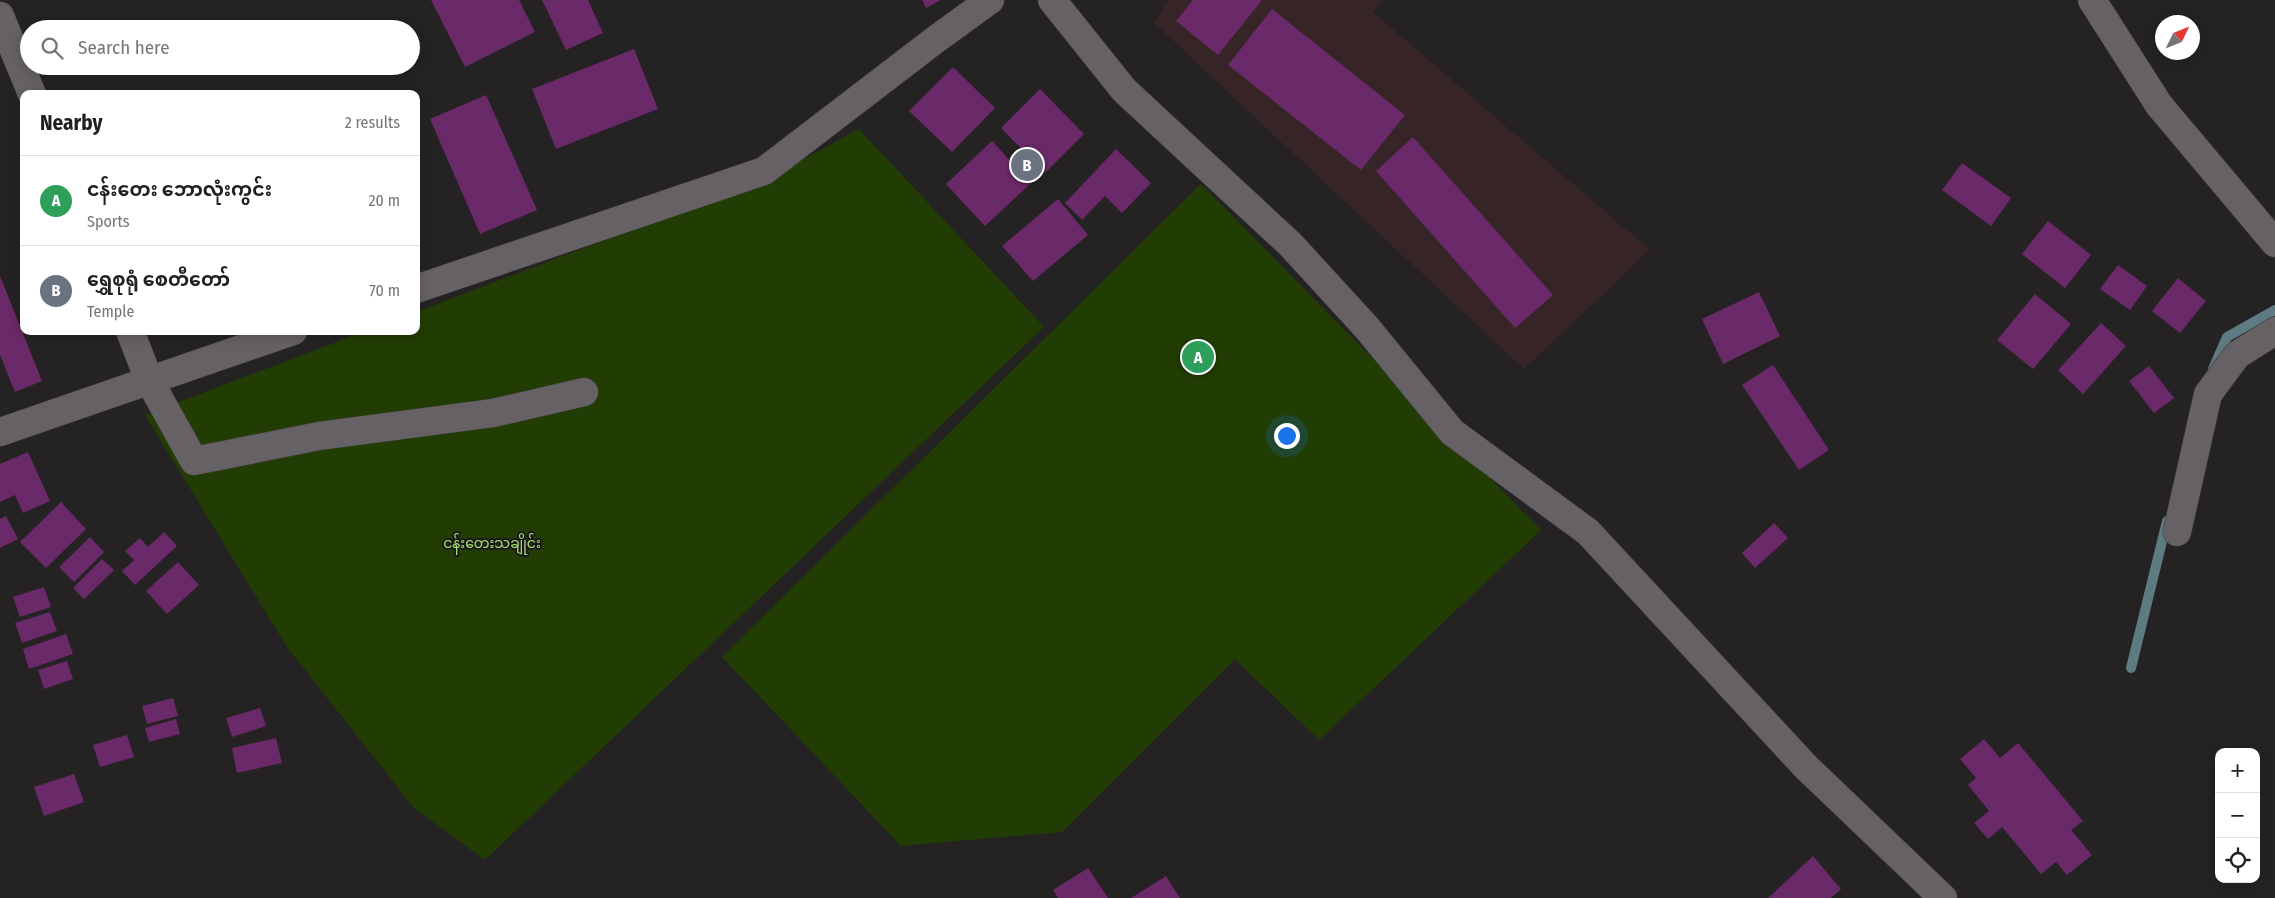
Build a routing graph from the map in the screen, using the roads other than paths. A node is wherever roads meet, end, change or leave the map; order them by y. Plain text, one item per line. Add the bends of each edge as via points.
1 (990, 0) edge
2 (1052, 0) edge
3 (2092, 0) edge
4 (0, 16) edge
5 (20, 65) edge
6 (24, 75) edge
7 (30, 90) edge
8 (2275, 243) edge
9 (420, 288) edge
10 (2275, 331) edge
11 (132, 335) edge
12 (281, 335) edge
13 (149, 380) junction
14 (584, 392) dead end
15 (0, 432) edge
16 (2177, 532) dead end
17 (1943, 898) edge

1 - 9 street via 764,171
2 - 17 street via 1124,90 1291,245 1367,328 1452,432 1588,532 1806,767
3 - 8 street via 2159,105
4 - 5 street
6 - 7 street
10 - 16 street via 2237,355 2208,394
11 - 13 street
12 - 13 street
13 - 14 street via 194,461 319,436 493,413
13 - 15 street

